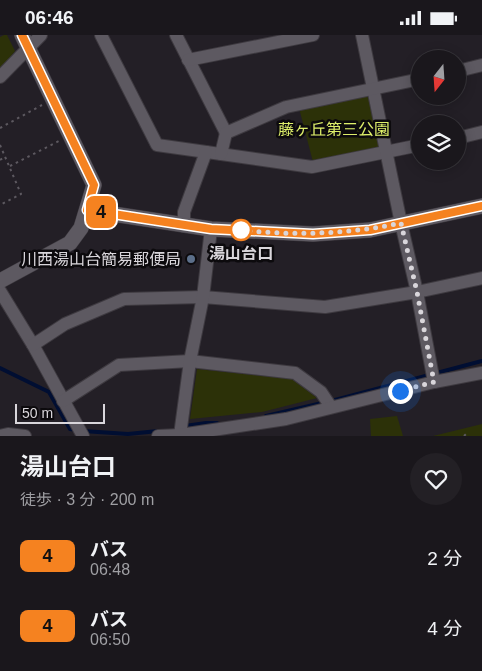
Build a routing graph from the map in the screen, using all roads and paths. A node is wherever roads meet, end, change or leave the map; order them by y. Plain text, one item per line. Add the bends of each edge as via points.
1 (41, 35) edge
2 (102, 35) edge
3 (176, 35) edge
4 (313, 35) edge
5 (362, 35) edge
6 (25, 41) edge
7 (188, 60) junction
8 (482, 65) edge
9 (466, 69) edge
10 (0, 77) edge
11 (411, 81) edge
12 (373, 90) junction
13 (44, 104) dead end
14 (0, 128) edge
15 (226, 133) junction
16 (482, 133) edge
17 (466, 136) edge
18 (62, 139) dead end
19 (0, 145) edge
20 (411, 147) edge
21 (386, 151) junction
22 (206, 153) junction
23 (222, 154) junction
24 (5, 157) junction
25 (0, 159) edge
26 (10, 166) junction
27 (0, 205) edge
28 (482, 206) edge
29 (87, 210) junction
30 (401, 223) junction
31 (184, 226) junction
32 (211, 229) junction
33 (482, 278) edge
34 (0, 281) edge
35 (0, 291) edge
36 (417, 292) junction
37 (203, 297) junction
38 (33, 345) junction
39 (190, 361) junction
40 (482, 373) edge
41 (434, 382) junction
42 (63, 401) junction
43 (331, 407) junction
44 (468, 432) dead end
45 (180, 435) junction
46 (0, 436) edge
47 (24, 436) edge
48 (83, 436) edge
49 (158, 436) edge
50 (464, 436) edge

1 - 6 street
2 - 22 street via 157,145
3 - 7 street
4 - 7 street
5 - 12 street
6 - 10 street
6 - 29 street via 94,185
7 - 15 street
8 - 9 street
11 - 12 street
12 - 15 street via 286,107
12 - 21 street
13 - 14 path
15 - 23 street
16 - 17 street
18 - 26 path
19 - 24 path
20 - 21 street
21 - 23 street via 312,167
21 - 30 street
22 - 23 street
22 - 31 street via 184,212
24 - 25 path
24 - 26 path
26 - 27 path via 21,194
28 - 30 street
29 - 31 street
29 - 34 street via 81,229 70,243
30 - 32 street via 370,230 313,234
30 - 36 street
31 - 32 street
32 - 37 street
33 - 36 street
35 - 38 street
36 - 37 street via 325,307
36 - 41 street
37 - 38 street via 124,299 65,324
37 - 39 street
38 - 42 street
39 - 42 street via 119,365
39 - 43 street via 295,373 323,395
39 - 45 street
40 - 41 street
41 - 43 street
42 - 48 street
43 - 45 street via 286,419
44 - 50 path
45 - 49 street
46 - 47 street

